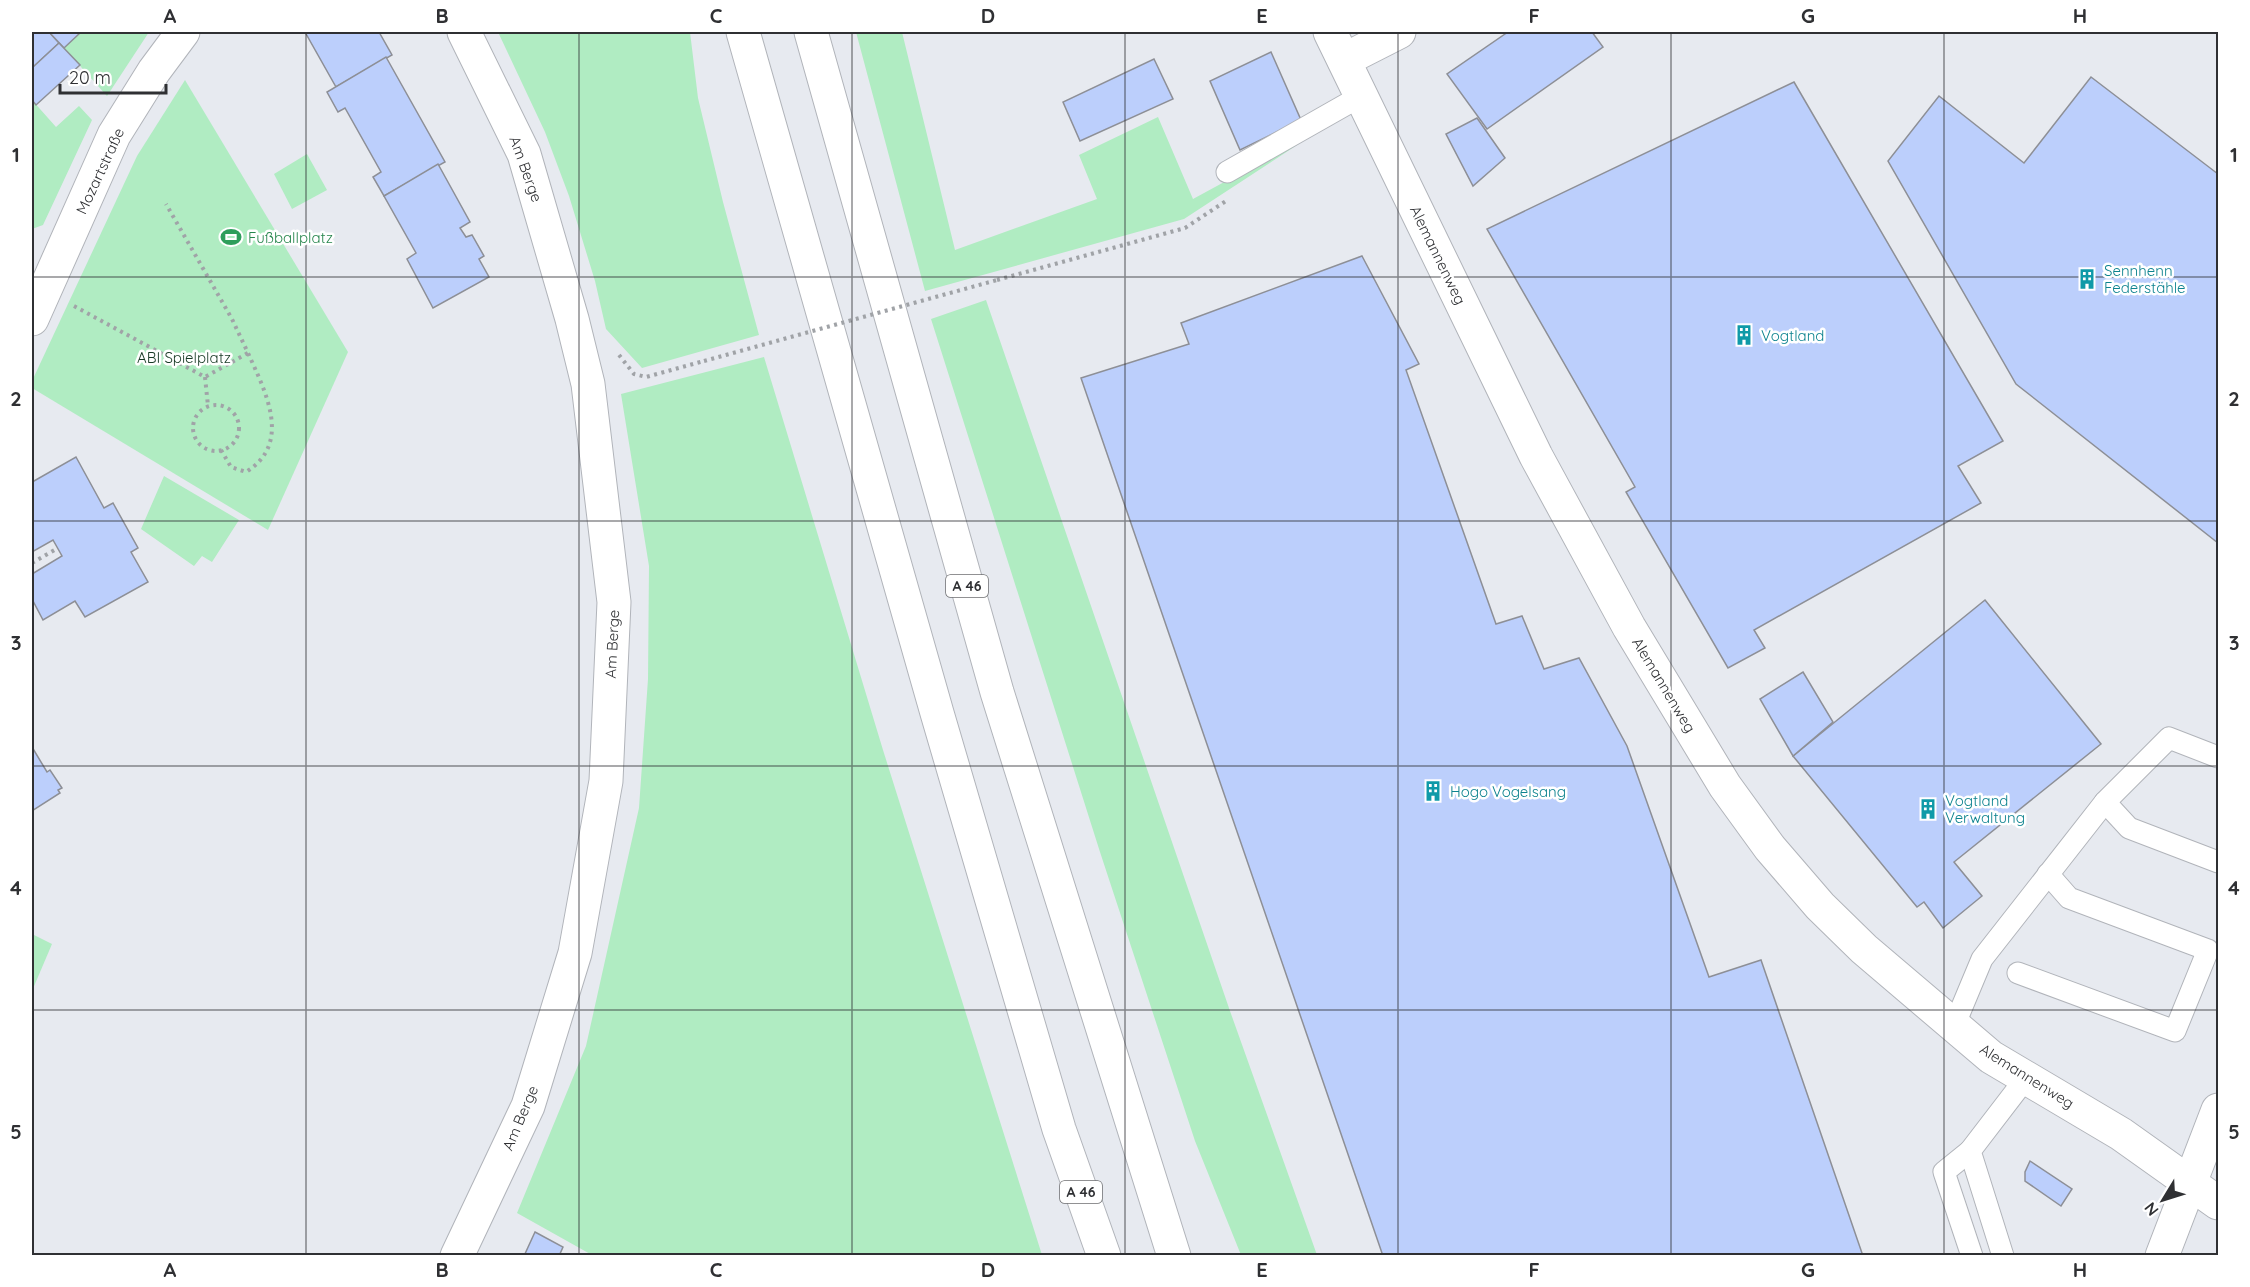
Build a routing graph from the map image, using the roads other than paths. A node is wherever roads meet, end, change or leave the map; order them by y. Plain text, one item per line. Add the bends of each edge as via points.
1 (183, 32) edge
2 (464, 32) edge
3 (743, 32) edge
4 (811, 32) edge
5 (1399, 32) edge
6 (1337, 46) edge
7 (1361, 96) junction
8 (1227, 172) dead end
9 (42, 280) edge
10 (32, 319) edge
11 (2218, 758) edge
12 (2105, 802) junction
13 (2218, 862) edge
14 (2048, 874) junction
15 (2018, 973) dead end
16 (1954, 1026) junction
17 (2026, 1078) junction
18 (2218, 1110) edge
19 (1059, 1129) junction
20 (1970, 1151) junction
21 (2189, 1183) junction
22 (2218, 1203) edge
23 (457, 1256) edge
24 (1080, 1256) edge
25 (1104, 1256) edge
26 (1174, 1256) edge
27 (1972, 1256) edge
28 (2003, 1256) edge
29 (2162, 1256) edge

1 - 9 main road, Mozartstraße via 114,135
2 - 23 main road, Am Berge via 525,154 573,319 588,384 614,602 606,781 575,953 528,1106
3 - 19 main road, A 46
4 - 26 main road, A 46 via 997,692
5 - 6 main road
6 - 7 main road, Alemannenweg
7 - 8 lane
7 - 16 main road, Alemannenweg via 1536,456 1629,627 1725,786 1770,848 1820,906 1863,949
9 - 10 main road, Mozartstraße
11 - 12 lane via 2169,738
12 - 13 lane via 2129,828
12 - 14 lane
14 - 15 lane via 2069,898 2208,951 2175,1031
14 - 16 lane via 1982,959
16 - 17 main road, Alemannenweg via 1991,1057
17 - 20 lane
17 - 21 main road, Alemannenweg via 2121,1134
18 - 21 main road
19 - 24 main road
19 - 25 main road, A 46
20 - 27 lane via 1944,1172
20 - 28 lane
21 - 22 main road, Alemannenweg
21 - 29 main road

